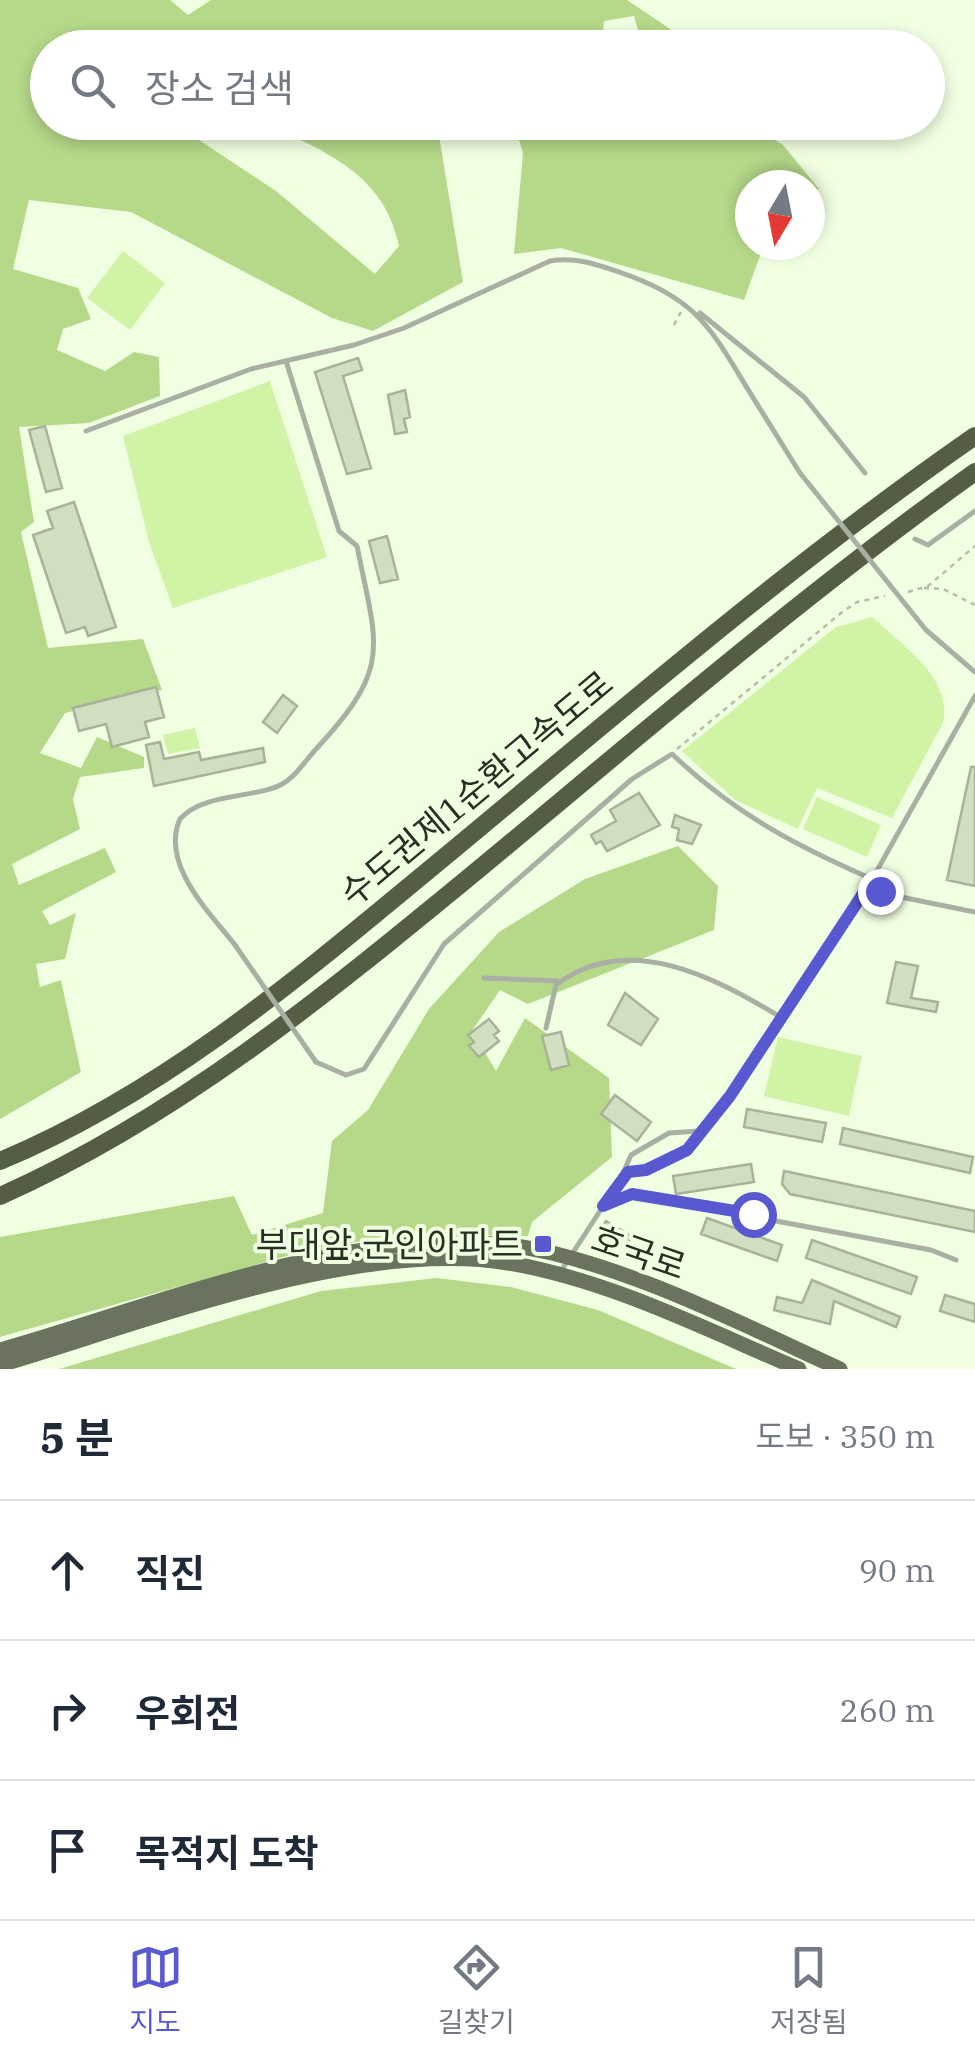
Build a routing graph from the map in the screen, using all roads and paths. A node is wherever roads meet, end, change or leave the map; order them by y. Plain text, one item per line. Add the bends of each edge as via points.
1 (686, 302) junction
2 (286, 361) junction
3 (86, 431) dead end
4 (975, 436) edge
5 (975, 472) edge
6 (865, 473) dead end
7 (975, 511) edge
8 (916, 539) dead end
9 (975, 546) edge
10 (923, 588) junction
11 (902, 593) dead end
12 (887, 595) dead end
13 (975, 605) edge
14 (975, 672) edge
15 (975, 696) edge
16 (672, 754) junction
17 (870, 882) junction
18 (975, 912) edge
19 (484, 978) dead end
20 (561, 981) junction
21 (782, 1018) junction
22 (546, 1028) dead end
23 (699, 1131) junction
24 (0, 1161) edge
25 (620, 1180) junction
26 (0, 1196) edge
27 (603, 1206) junction
28 (956, 1260) dead end
29 (563, 1267) junction
30 (0, 1350) edge
31 (0, 1365) edge
32 (799, 1369) edge
33 (840, 1369) edge

1 - 2 lane via 635,277 566,258 404,328
1 - 6 lane via 804,397
1 - 14 lane, bridge via 800,473 926,630
2 - 3 lane
2 - 16 lane, bridge via 339,531 357,546 376,654 366,684 291,778 202,805 180,819 176,838 186,880 316,1062 346,1075 364,1069 444,944 632,779
4 - 24 highway, 수도권제1순환고속도로 via 800,562 298,980 132,1096
5 - 26 highway, 수도권제1순환고속도로 via 822,585 317,1002 147,1121
7 - 8 lane via 939,541
9 - 10 path
10 - 11 path
10 - 13 path via 943,589
12 - 16 path via 841,613
15 - 17 lane
16 - 17 lane via 760,826
17 - 18 lane via 891,895
17 - 21 lane
19 - 20 lane
20 - 21 lane via 610,963 643,960 705,976
20 - 22 lane
21 - 23 lane
23 - 25 lane via 687,1150
23 - 25 lane via 669,1133 631,1155
25 - 27 lane
27 - 28 lane via 632,1194 696,1203
27 - 29 lane
29 - 30 main road, 호국로 via 511,1246 403,1244 335,1255
29 - 31 main road, 호국로 via 406,1257 241,1294
29 - 32 main road, 호국로
29 - 33 main road, 호국로 via 696,1303

